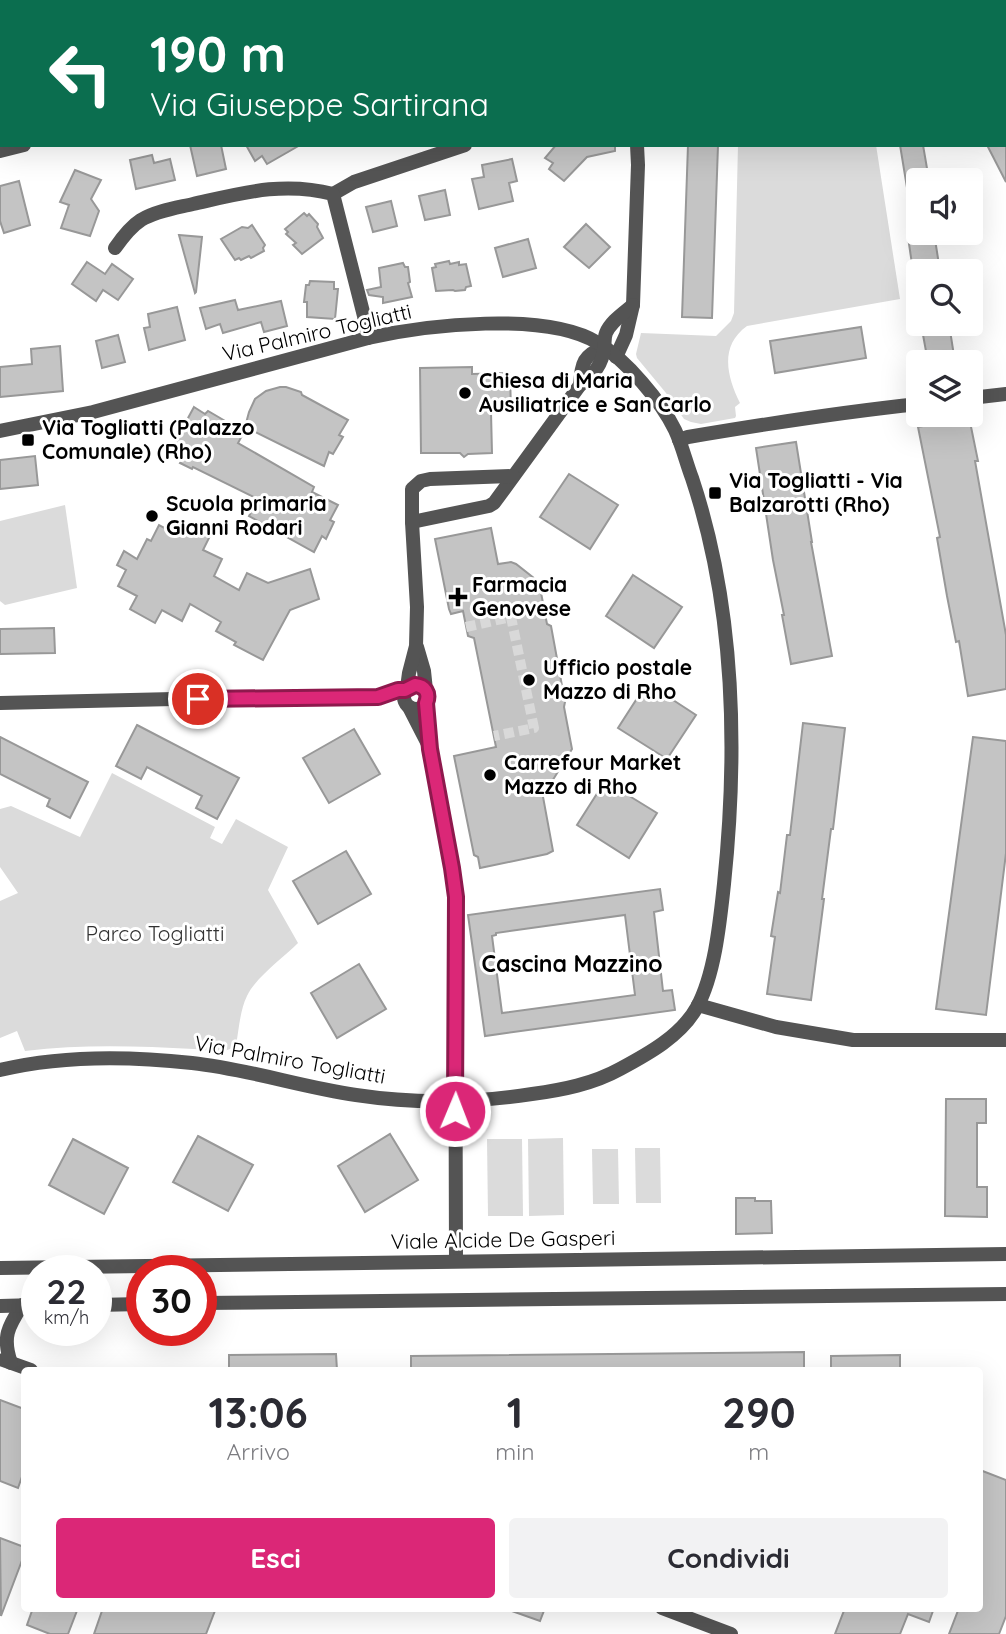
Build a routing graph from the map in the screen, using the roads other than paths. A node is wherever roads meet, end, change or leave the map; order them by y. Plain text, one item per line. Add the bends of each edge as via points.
1 (460, 147) edge
2 (637, 147) edge
3 (333, 194) junction
4 (115, 248) dead end
5 (633, 305) junction
6 (613, 321) junction
7 (576, 333) junction
8 (368, 338) junction
9 (605, 347) junction
10 (616, 358) junction
11 (628, 369) junction
12 (593, 375) junction
13 (580, 385) junction
14 (1006, 394) edge
15 (983, 397) edge
16 (906, 405) edge
17 (0, 431) edge
18 (679, 440) junction
19 (513, 476) junction
20 (412, 522) junction
21 (416, 646) junction
22 (406, 689) junction
23 (426, 696) junction
24 (378, 697) junction
25 (0, 703) edge
26 (408, 706) junction
27 (430, 749) junction
28 (698, 1005) junction
29 (1006, 1040) edge
30 (0, 1070) edge
31 (455, 1101) junction
32 (1006, 1254) edge
33 (456, 1261) junction
34 (0, 1268) edge
35 (1006, 1294) edge
36 (217, 1303) edge
37 (21, 1305) edge
38 (0, 1306) edge
39 (21, 1314) edge
40 (6, 1361) edge
41 (23, 1367) edge
42 (672, 1612) edge
43 (730, 1634) edge

1 - 3 street via 354,182
2 - 5 street
3 - 4 street via 268,188 174,209 139,221
3 - 8 street
5 - 6 street
5 - 10 street
6 - 7 street
6 - 9 street
7 - 8 street, Via Palmiro Togliatti via 526,324 473,325
7 - 9 street, Via Palmiro Togliatti
8 - 17 street, Via Palmiro Togliatti via 91,412
9 - 10 street, Via Palmiro Togliatti
9 - 12 street
9 - 13 street via 583,362
10 - 11 street, Via Palmiro Togliatti
11 - 12 street
11 - 18 street, Via Palmiro Togliatti via 653,395
12 - 13 street
13 - 19 street
14 - 15 street
16 - 18 street
18 - 28 street, Via Palmiro Togliatti via 713,556 729,688 731,780 725,872 713,954
19 - 20 street via 489,506
19 - 20 street via 421,481 412,489
20 - 21 street
21 - 22 street
21 - 23 street
22 - 23 street via 423,687
22 - 24 street
22 - 26 street via 403,698
23 - 26 street via 424,706
23 - 27 street
24 - 25 street
24 - 26 street
26 - 27 street
27 - 31 street via 456,897
28 - 29 street via 811,1035 853,1040
28 - 31 street, Via Palmiro Togliatti via 671,1037 605,1076 549,1092
30 - 31 street, Via Palmiro Togliatti via 80,1059 158,1060 244,1071 355,1095
31 - 33 street
32 - 33 street, Viale Alcide De Gasperi
33 - 34 street, Viale Alcide De Gasperi
35 - 36 street
37 - 38 street
39 - 40 street via 9,1325
40 - 41 street
42 - 43 street

